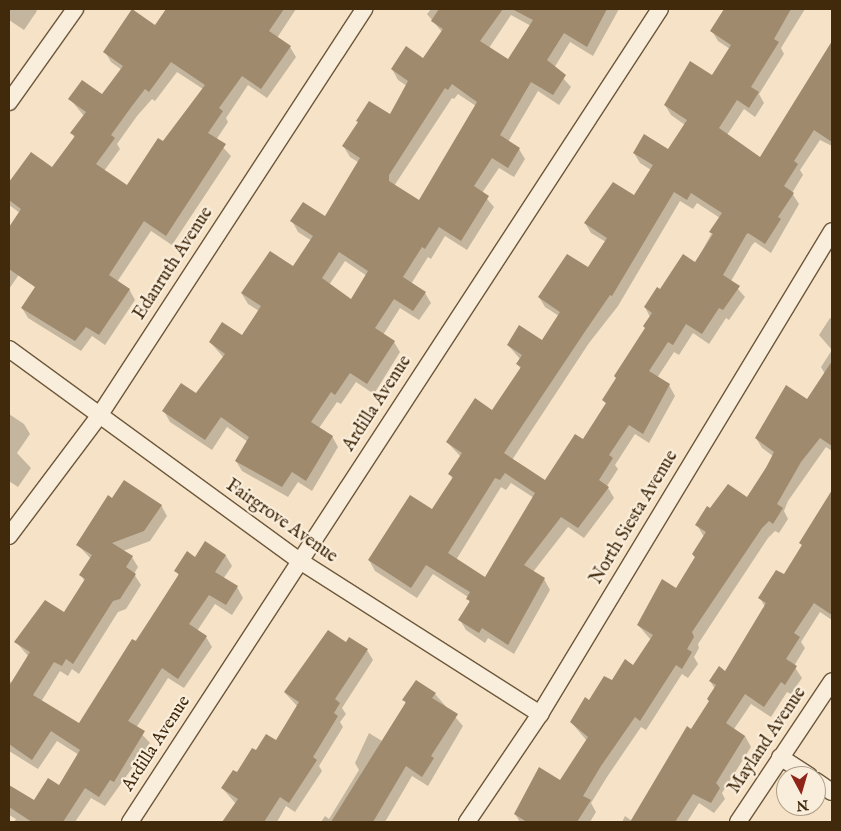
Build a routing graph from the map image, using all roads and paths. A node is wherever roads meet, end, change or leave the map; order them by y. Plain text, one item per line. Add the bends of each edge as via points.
1 (75, 9) edge
2 (364, 9) edge
3 (660, 9) edge
4 (9, 102) edge
5 (832, 230) edge
6 (9, 348) edge
7 (99, 416) junction
8 (9, 536) edge
9 (300, 561) junction
10 (832, 682) edge
11 (540, 714) junction
12 (780, 757) junction
13 (794, 766) edge
14 (130, 822) edge
15 (466, 822) edge
16 (738, 822) edge

1 - 4 street
2 - 7 street, Edanruth Avenue
3 - 9 street, Ardilla Avenue
5 - 11 street, North Siesta Avenue
6 - 7 street, Fairgrove Avenue
7 - 8 street, Edanruth Avenue
7 - 9 street, Fairgrove Avenue
9 - 11 street, Fairgrove Avenue
9 - 14 street, Ardilla Avenue
10 - 12 street, Mayland Avenue
11 - 15 street, North Siesta Avenue
12 - 13 street
12 - 16 street, Mayland Avenue

